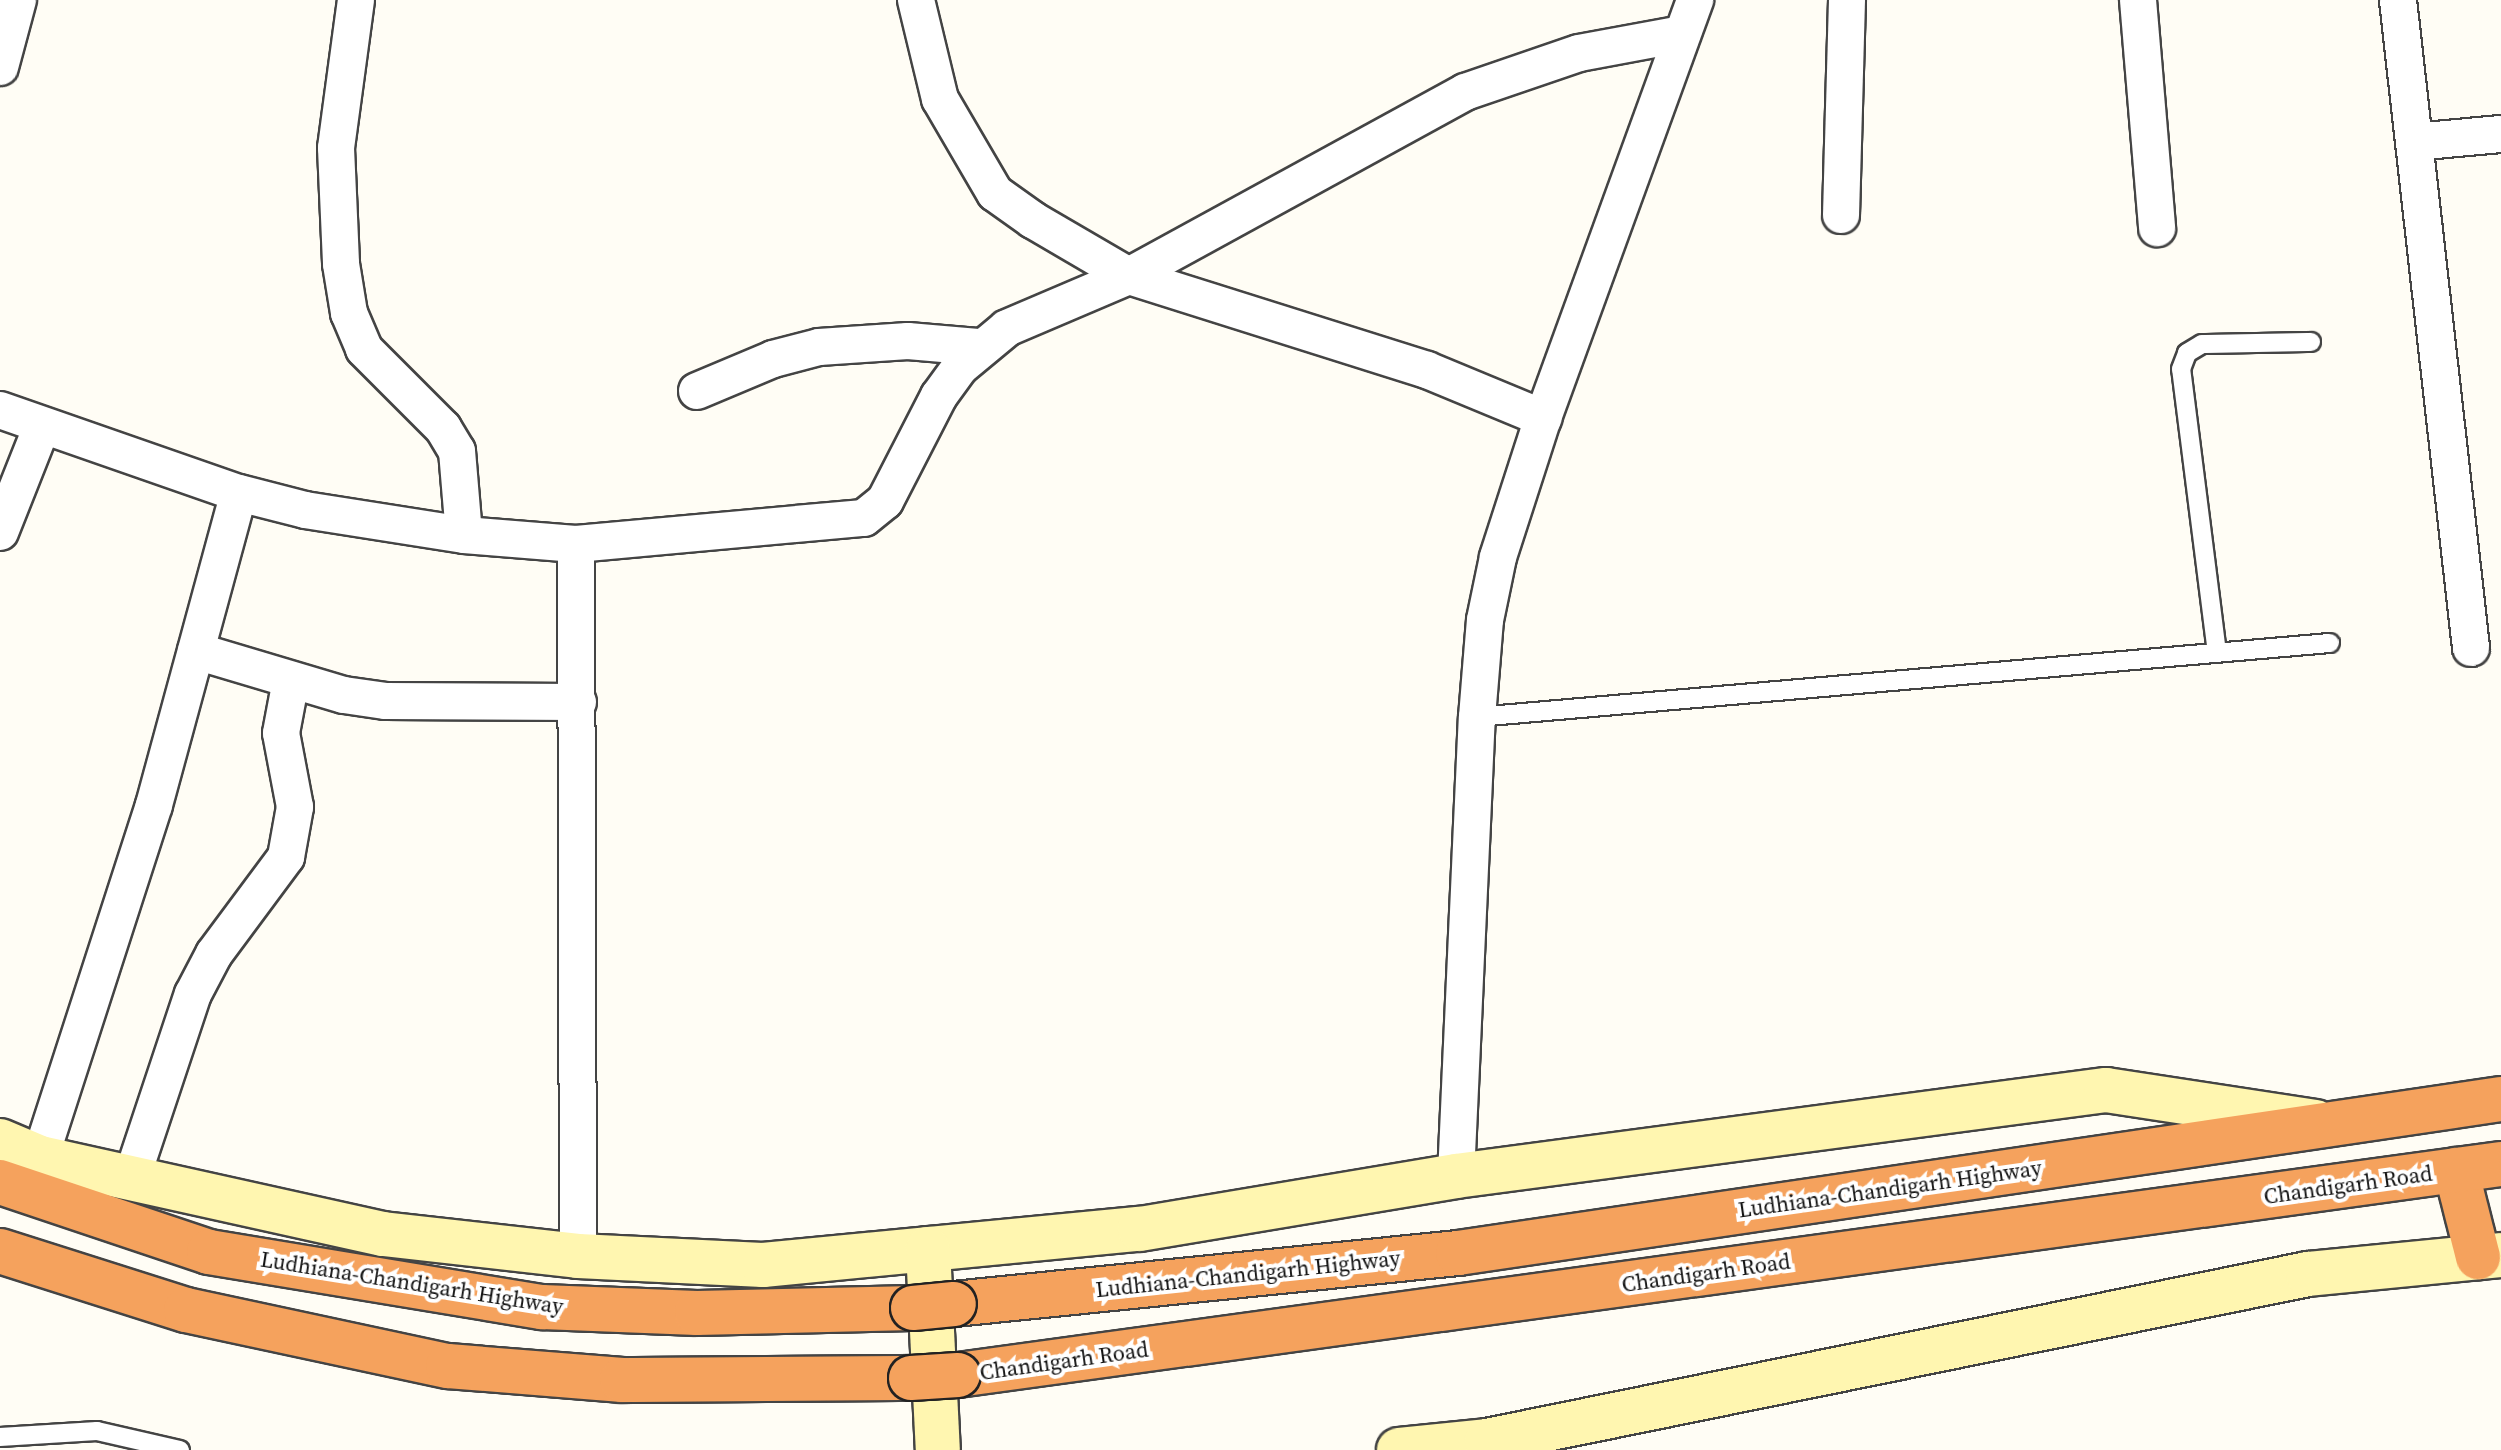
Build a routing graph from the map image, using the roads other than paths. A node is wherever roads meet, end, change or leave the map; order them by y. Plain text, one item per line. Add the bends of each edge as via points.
1 (18, 0) edge
2 (356, 0) edge
3 (916, 0) edge
4 (1695, 0) edge
5 (1847, 0) edge
6 (2138, 0) edge
7 (2398, 0) edge
8 (1682, 34) junction
9 (0, 67) edge
10 (2501, 134) edge
11 (2414, 142) junction
12 (1841, 215) dead end
13 (2157, 228) dead end
14 (1129, 276) junction
15 (2311, 342) dead end
16 (978, 347) junction
17 (697, 391) dead end
18 (0, 410) edge
19 (1543, 418) junction
20 (42, 426) junction
21 (239, 493) junction
22 (0, 532) edge
23 (464, 535) junction
24 (576, 544) junction
25 (2330, 643) dead end
26 (2471, 648) dead end
27 (196, 651) junction
28 (2217, 653) junction
29 (291, 680) junction
30 (578, 702) junction
31 (1477, 717) junction
32 (2501, 1099) edge
33 (2327, 1124) junction
34 (0, 1141) edge
35 (40, 1158) junction
36 (2501, 1164) edge
37 (2456, 1170) junction
38 (1456, 1176) junction
39 (131, 1180) junction
40 (0, 1182) edge
41 (928, 1249) junction
42 (0, 1251) edge
43 (578, 1256) junction
44 (2489, 1256) edge
45 (0, 1437) edge
46 (180, 1450) edge
47 (938, 1450) edge
48 (1399, 1450) edge

1 - 9 street
2 - 23 street via 336,148 341,264 349,313 364,349 443,428 457,451
3 - 14 street via 940,99 995,193
4 - 8 street
5 - 12 street
6 - 13 street
7 - 11 street
8 - 14 street via 1579,53 1465,92
8 - 19 street
10 - 11 street
11 - 26 street
14 - 16 street via 1007,328
14 - 19 street via 1427,370
15 - 28 lane via 2202,344 2187,353 2181,369
16 - 17 street via 908,341 819,347 773,359
16 - 24 street via 939,396 885,501 864,518
18 - 20 street
19 - 31 street via 1498,557 1485,620
20 - 21 street
20 - 22 street
21 - 23 street via 305,510
21 - 27 street
23 - 24 street
24 - 30 street
25 - 28 lane
27 - 29 street
27 - 35 street via 154,805
28 - 31 lane
29 - 30 street via 344,695 435,705
29 - 39 street via 281,733 295,807 291,844 193,994
30 - 43 street
31 - 38 street
32 - 33 highway, Ludhiana-Chandigarh Highway
33 - 38 street via 2106,1090
33 - 40 highway, Ludhiana-Chandigarh Highway via 1458,1253 934,1306 697,1313 542,1307 209,1252
34 - 35 street
35 - 39 street
36 - 37 highway, Chandigarh Road
37 - 42 highway, Chandigarh Road, bridge via 911,1378 622,1380 448,1366 186,1310
37 - 44 highway
38 - 41 street via 1140,1229
39 - 43 street via 383,1234
41 - 43 street via 763,1265
41 - 47 street
44 - 48 street via 2308,1274 1487,1441
45 - 46 lane via 97,1431

